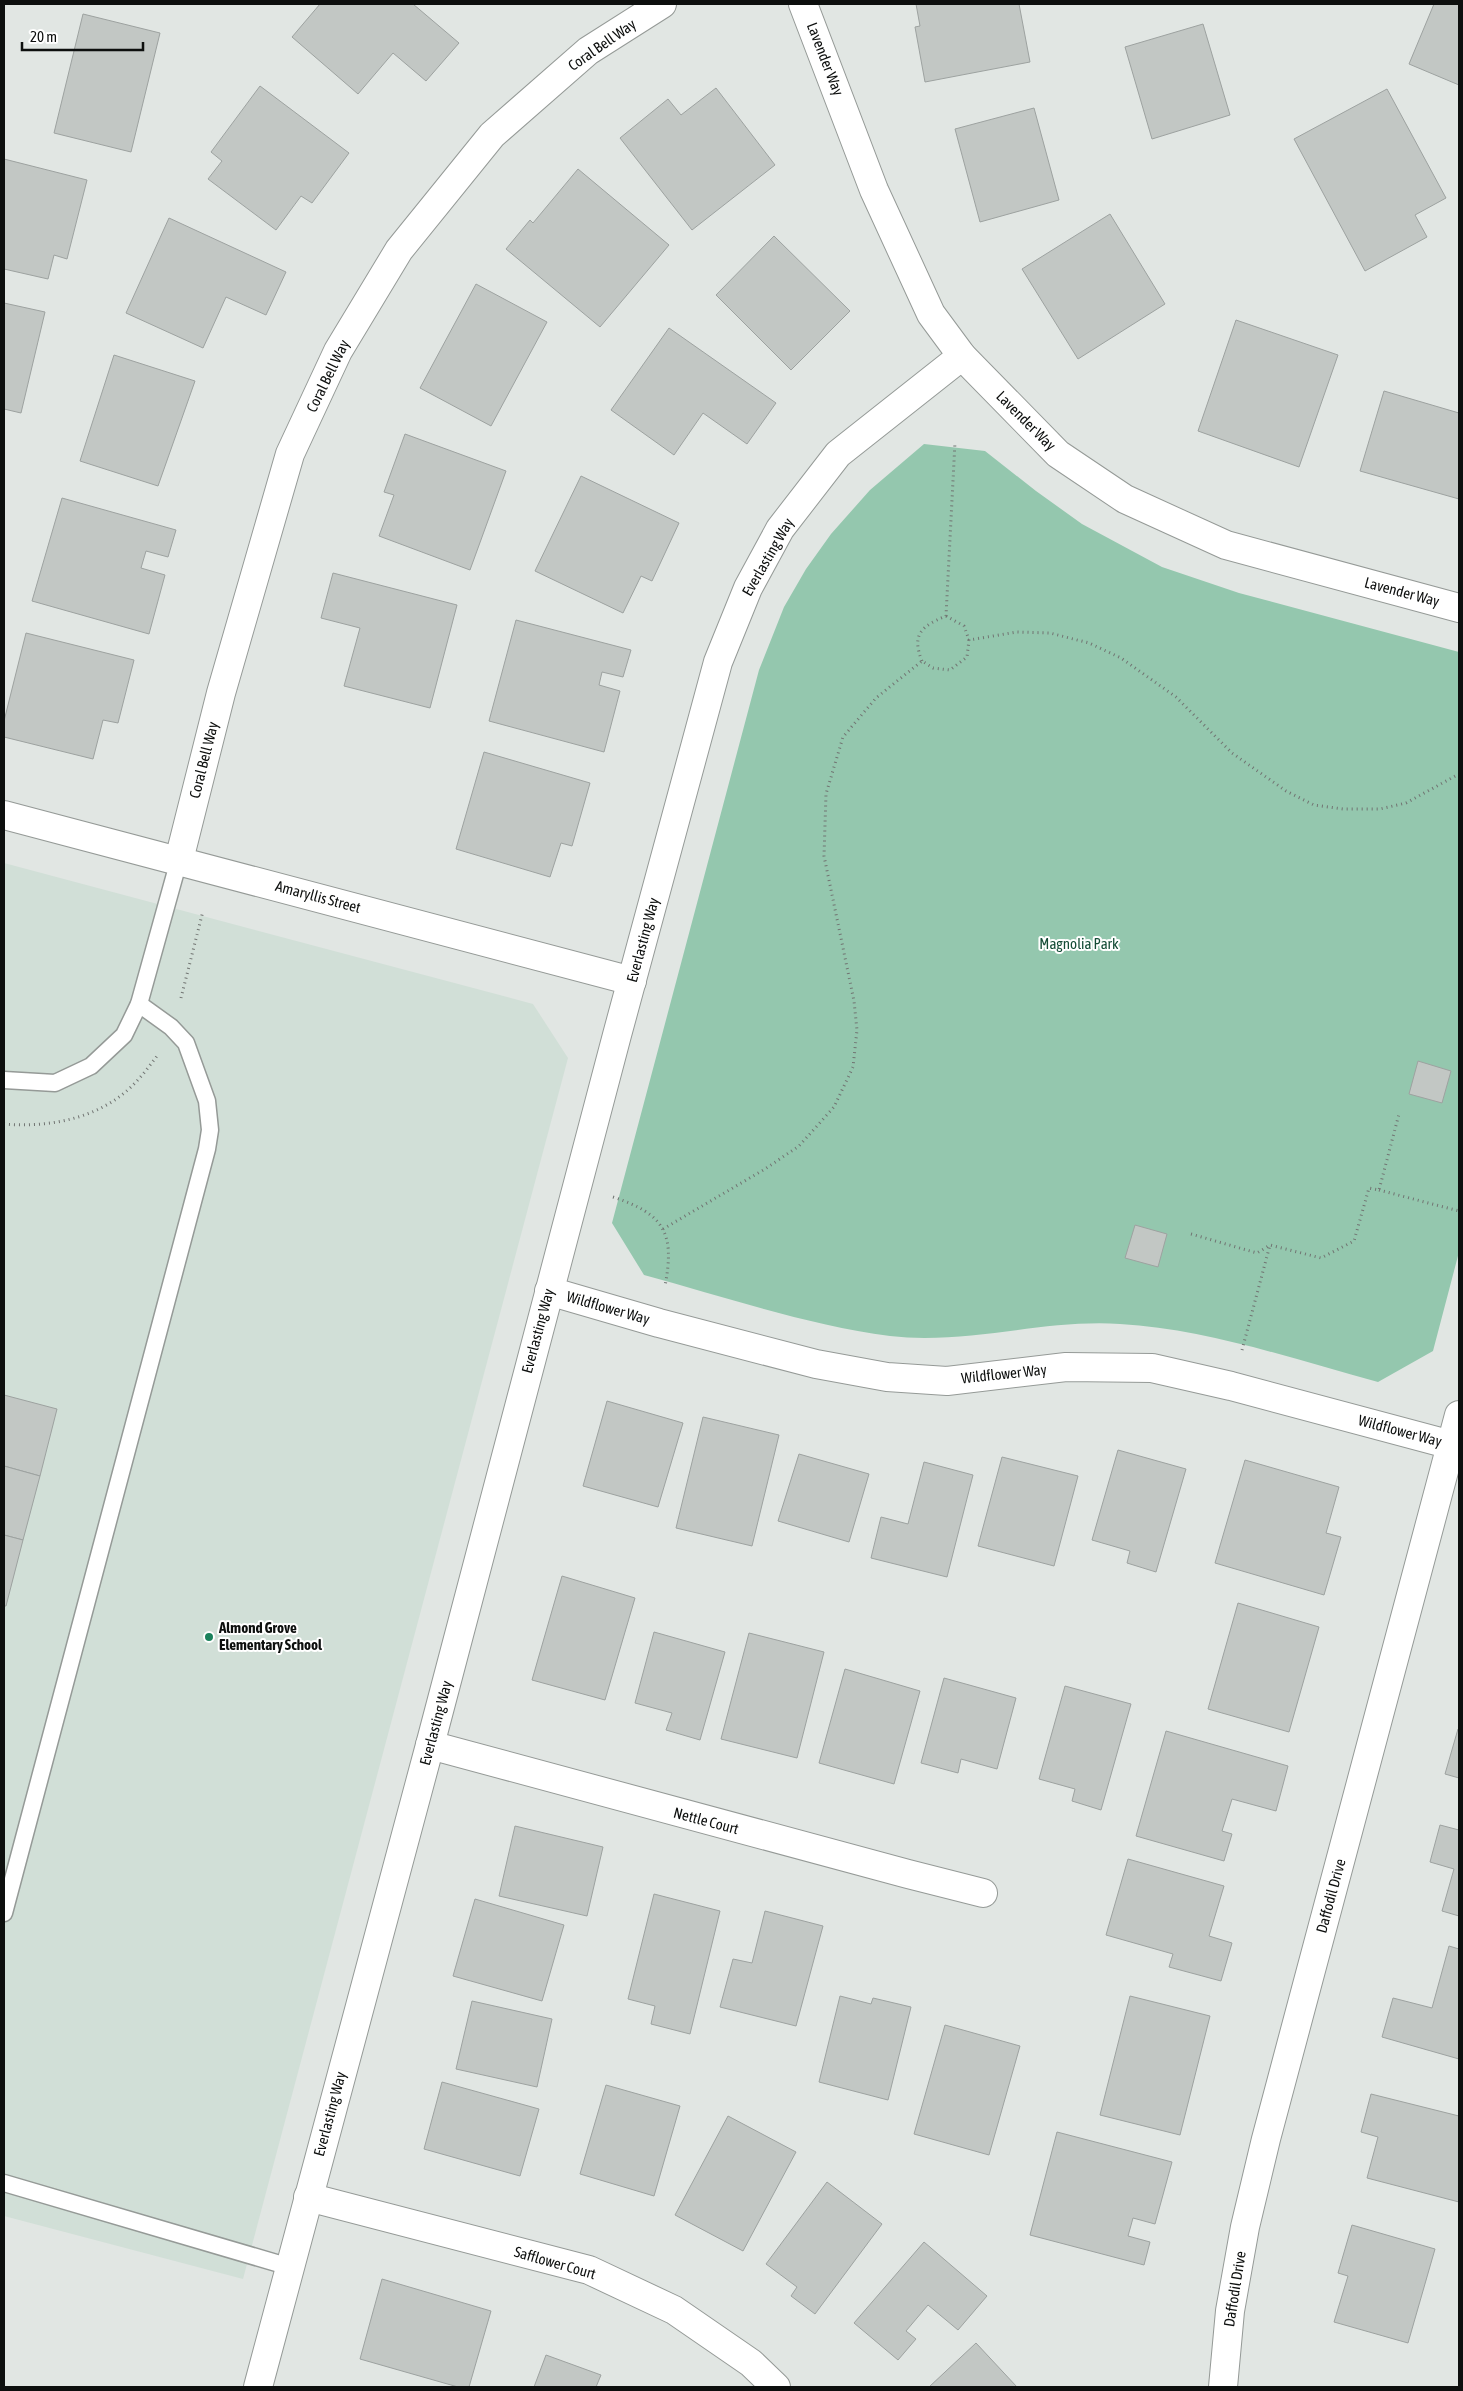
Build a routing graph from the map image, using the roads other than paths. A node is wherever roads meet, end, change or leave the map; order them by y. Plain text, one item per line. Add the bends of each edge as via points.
1 (662, 4) edge
2 (803, 4) edge
3 (962, 356) junction
4 (1459, 608) edge
5 (4, 815) edge
6 (179, 860) junction
7 (632, 982) junction
8 (140, 1004) junction
9 (4, 1080) edge
10 (549, 1291) junction
11 (1459, 1415) edge
12 (1455, 1446) edge
13 (430, 1745) junction
14 (983, 1892) dead end
15 (4, 1913) edge
16 (4, 2183) edge
17 (308, 2198) junction
18 (290, 2267) junction
19 (1224, 2385) edge
20 (258, 2387) edge
21 (776, 2387) edge

1 - 6 street, Coral Bell Way via 588,51 492,135 398,250 338,351 290,454 221,693
2 - 3 street, Lavender Way via 874,190 931,314
3 - 4 street, Lavender Way via 1058,454 1125,499 1226,546
3 - 7 street, Everlasting Way via 838,454 780,529 748,588 718,662
5 - 6 street, Amaryllis Street
6 - 7 street, Amaryllis Street
6 - 8 lane
7 - 10 street, Everlasting Way
8 - 9 lane via 124,1035 91,1066 55,1083
8 - 15 lane via 172,1027 186,1043 207,1101 210,1130
10 - 12 street, Wildflower Way via 816,1364 887,1377 947,1380 1066,1367 1152,1368 1232,1386
10 - 13 street, Everlasting Way
11 - 12 street, Daffodil Drive
12 - 19 street, Daffodil Drive via 1249,2210 1230,2311
13 - 14 street, Nettle Court via 898,1872
13 - 17 street, Everlasting Way
16 - 18 lane
17 - 18 street, Everlasting Way
17 - 21 street, Safflower Court via 589,2270 674,2310 750,2363
18 - 20 street, Everlasting Way

